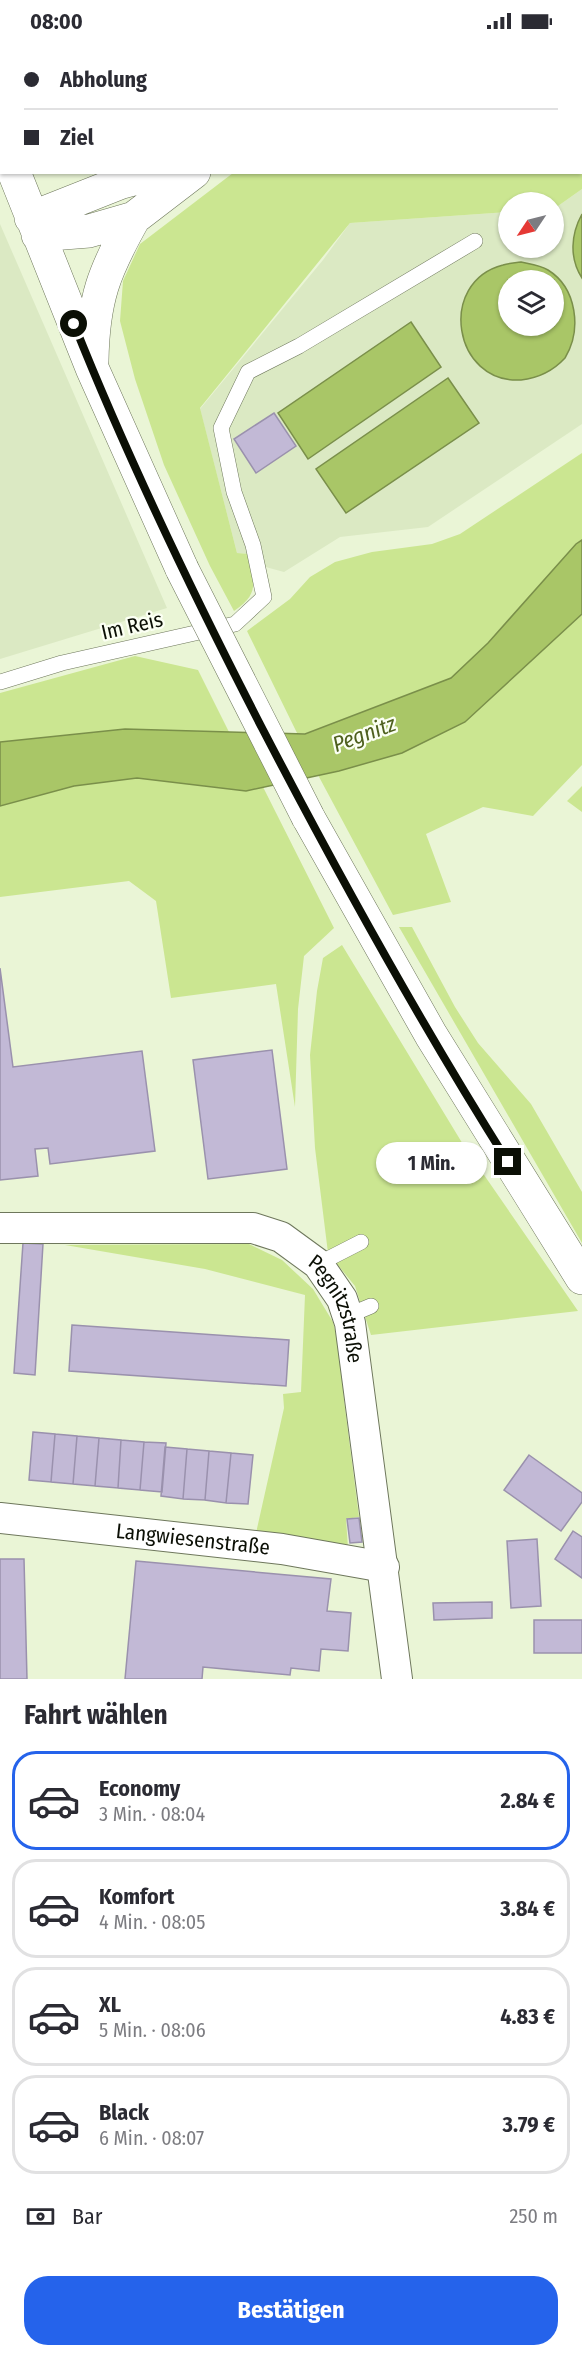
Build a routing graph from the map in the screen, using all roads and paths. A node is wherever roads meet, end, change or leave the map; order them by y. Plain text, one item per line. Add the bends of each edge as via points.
1 (16, 174) edge
2 (98, 174) edge
3 (152, 174) edge
4 (191, 174) edge
5 (122, 182) junction
6 (134, 218) junction
7 (35, 226) junction
8 (475, 241) dead end
9 (92, 368) junction
10 (0, 682) edge
11 (0, 1228) edge
12 (361, 1242) dead end
13 (318, 1264) junction
14 (582, 1278) edge
15 (0, 1518) edge
16 (384, 1567) junction
17 (397, 1679) edge

1 - 7 main road
2 - 5 main road
3 - 5 main road
4 - 6 main road
5 - 7 main road
6 - 7 main road via 89,231
6 - 9 main road via 99,290
7 - 9 main road
8 - 10 lane, Im Reis via 248,372 221,428 234,492 254,545 264,597 234,624 62,663
9 - 14 main road, bridge via 182,569 308,817 485,1125
11 - 13 street, Pegnitzstraße via 253,1228 281,1237
12 - 13 lane
13 - 16 street, Pegnitzstraße via 342,1299 359,1311
15 - 16 street, Langwiesenstraße via 282,1548
16 - 17 street, Pegnitzstraße

